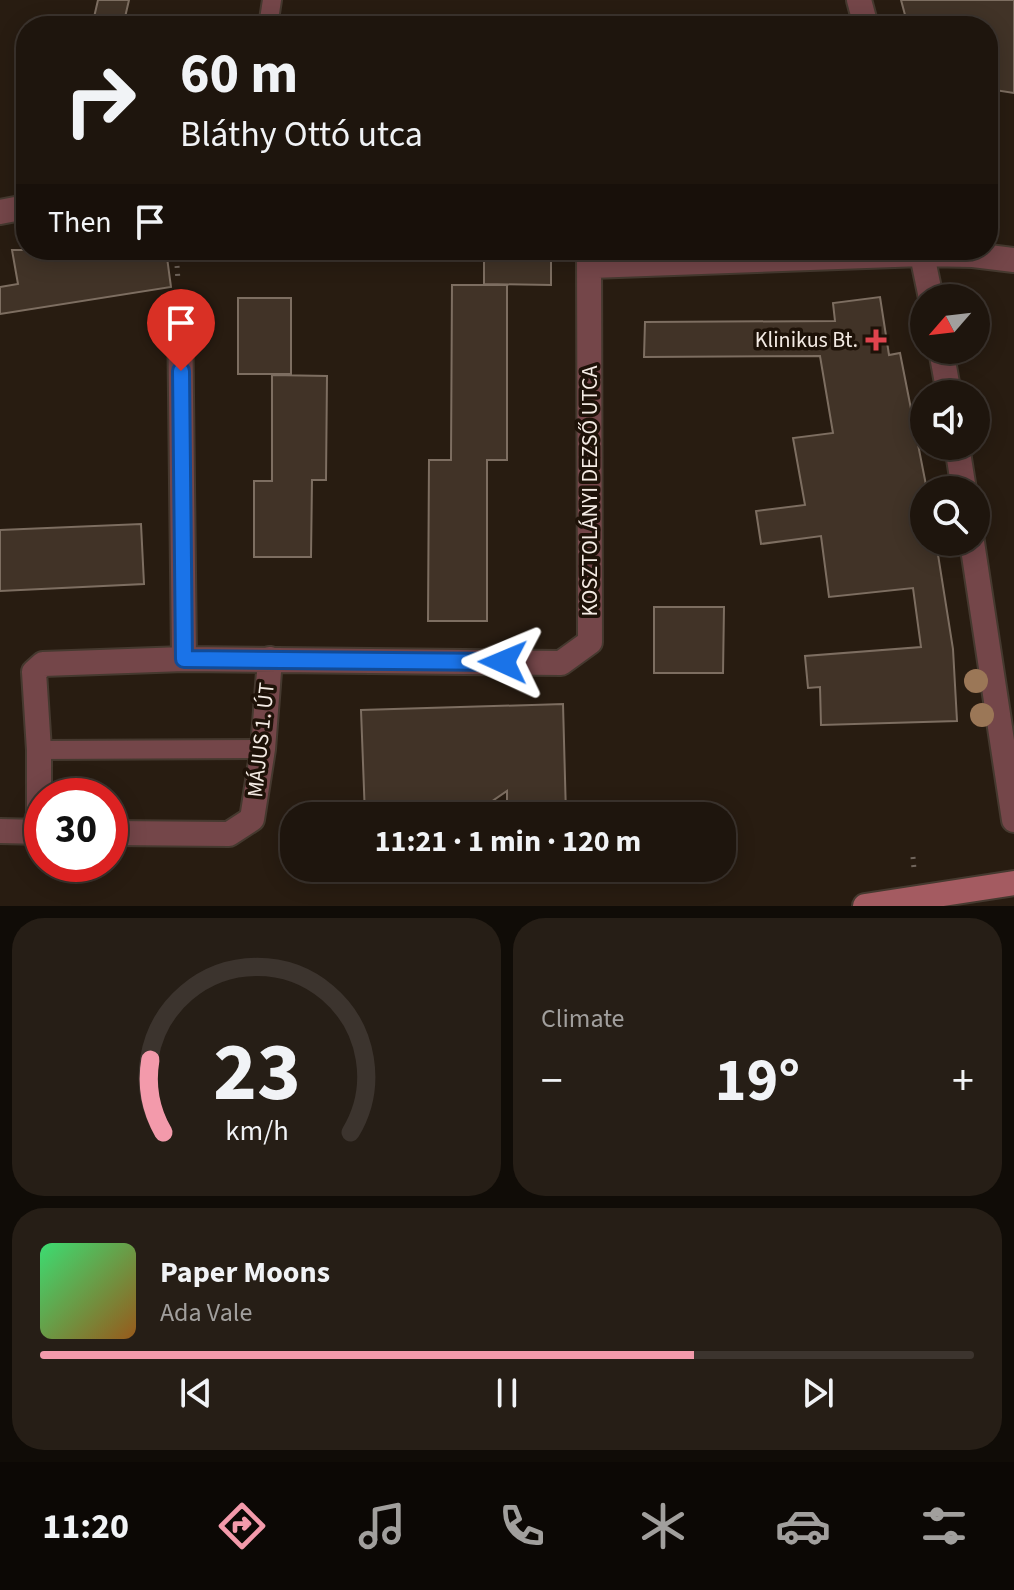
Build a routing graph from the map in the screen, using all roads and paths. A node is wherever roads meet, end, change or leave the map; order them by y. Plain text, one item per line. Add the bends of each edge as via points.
1 (590, 260) edge
2 (924, 260) edge
3 (928, 284) edge
4 (180, 307) dead end
5 (974, 556) edge
6 (184, 659) junction
7 (270, 659) junction
8 (263, 749) junction
9 (39, 750) junction
10 (39, 778) edge
11 (1014, 820) edge
12 (0, 831) edge
13 (24, 832) edge
14 (128, 833) edge
15 (1014, 883) edge
16 (865, 906) edge

1 - 7 street, KOSZTOLÁNYI DEZSŐ UTCA via 590,642 561,663
2 - 3 street
4 - 6 street
5 - 11 street
6 - 7 street, KOSZTOLÁNYI DEZSŐ UTCA
6 - 9 street, KOSZTOLÁNYI DEZSŐ UTCA via 43,664 34,672
7 - 8 street, MÁJUS 1. ÚT
8 - 9 lane
8 - 14 street, MÁJUS 1. ÚT via 252,819 229,834
9 - 10 street
12 - 13 street
15 - 16 main road

